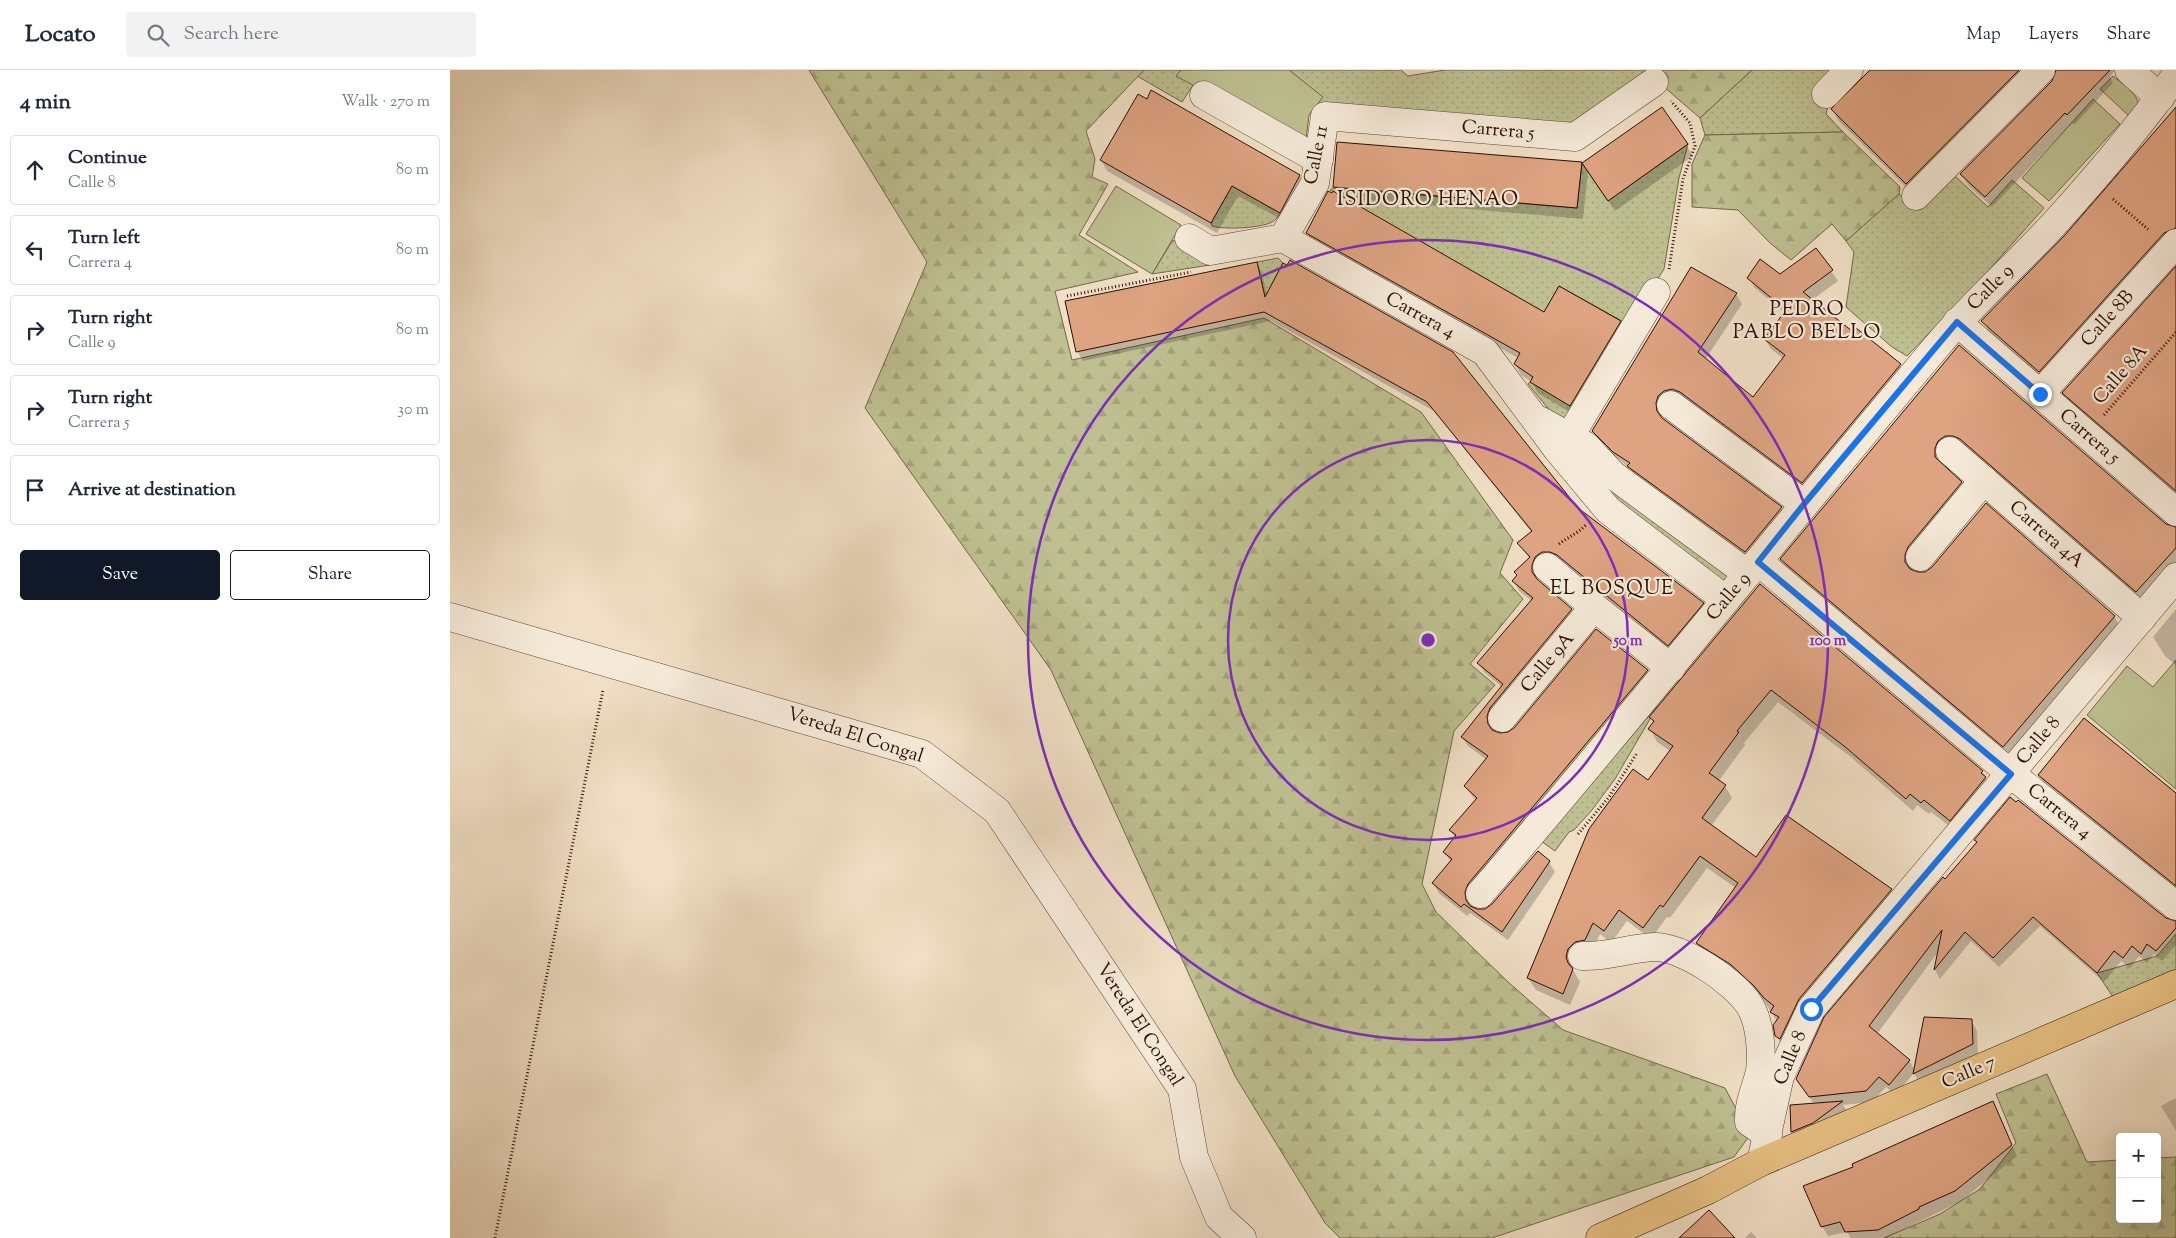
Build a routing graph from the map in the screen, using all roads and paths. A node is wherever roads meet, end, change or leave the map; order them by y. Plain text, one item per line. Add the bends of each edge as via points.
1 (1850, 70) edge
2 (2041, 70) edge
3 (2129, 70) edge
4 (2176, 75) edge
5 (1654, 82) joint
6 (1826, 94) dead end
7 (1204, 95) dead end
8 (2160, 98) junction
9 (1324, 116) joint
10 (1319, 160) junction
11 (2090, 181) junction
12 (1916, 196) dead end
13 (1283, 238) junction
14 (1200, 244) joint
15 (2174, 246) edge
16 (1656, 292) joint
17 (1067, 296) dead end
18 (1957, 322) junction
19 (2176, 332) edge
20 (2040, 394) junction
21 (1671, 405) dead end
22 (1535, 419) junction
23 (2086, 435) junction
24 (1570, 436) junction
25 (1950, 451) dead end
26 (1984, 480) junction
27 (1804, 504) junction
28 (1608, 510) junction
29 (2176, 512) edge
30 (1920, 557) dead end
31 (1547, 567) joint
32 (1754, 568) junction
33 (2176, 577) edge
34 (1726, 600) junction
35 (1594, 608) junction
36 (450, 617) edge
37 (2142, 618) junction
38 (608, 663) junction
39 (1671, 668) junction
40 (1502, 718) dead end
41 (2011, 774) junction
42 (1480, 894) dead end
43 (2176, 906) edge
44 (1582, 956) dead end
45 (2176, 984) edge
46 (1768, 1135) junction
47 (1756, 1164) junction
48 (495, 1238) edge
49 (1242, 1238) edge
50 (1600, 1238) edge

1 - 6 street
2 - 12 street
3 - 8 street
4 - 8 street, Calle 9
5 - 9 street, Carrera 5 via 1575,138
5 - 16 path via 1690,123 1695,146 1683,179 1670,269
7 - 10 street
8 - 11 street, Calle 9
9 - 10 street, Calle 11
10 - 13 street, Calle 11 via 1315,183
11 - 15 path
11 - 18 street, Calle 9 via 2053,224
13 - 14 street
13 - 22 street, Carrera 4 via 1485,352
14 - 17 path via 1214,267
15 - 20 street, Calle 8B
16 - 24 street
18 - 20 street, Carrera 5
18 - 27 street, Calle 9
19 - 23 path, Calle 8A
20 - 23 street, Carrera 5
21 - 27 street
22 - 24 street, Carrera 4
22 - 28 street, Carrera 4
23 - 29 street, Carrera 5
24 - 32 street, Carrera 4 via 1586,446 1613,475
25 - 26 street, Carrera 4A
26 - 30 street
26 - 37 street, Carrera 4A
27 - 32 street, Calle 9
28 - 31 path via 1597,514 1544,557
28 - 34 street, Carrera 4
31 - 35 street
32 - 34 street, Calle 9
32 - 41 street, Carrera 4
33 - 37 street, Calle 8
34 - 39 street, Calle 9
35 - 39 street
35 - 40 street, Calle 9A
36 - 38 street, Vereda El Congal
37 - 41 street, Calle 8
38 - 48 path
38 - 49 street, Vereda El Congal via 922,754 997,811 1182,1088 1194,1157 1219,1217
39 - 42 street, Calle 9
41 - 43 street, Carrera 4
41 - 46 street, Calle 8 via 1811,1009 1780,1076
44 - 46 street via 1614,955 1655,947 1674,950 1704,966 1737,992 1756,1018 1759,1039 1761,1062 1748,1106 1749,1122
45 - 47 main road, Calle 7
46 - 47 street, Calle 8
47 - 50 main road, Calle 7 via 1708,1190

